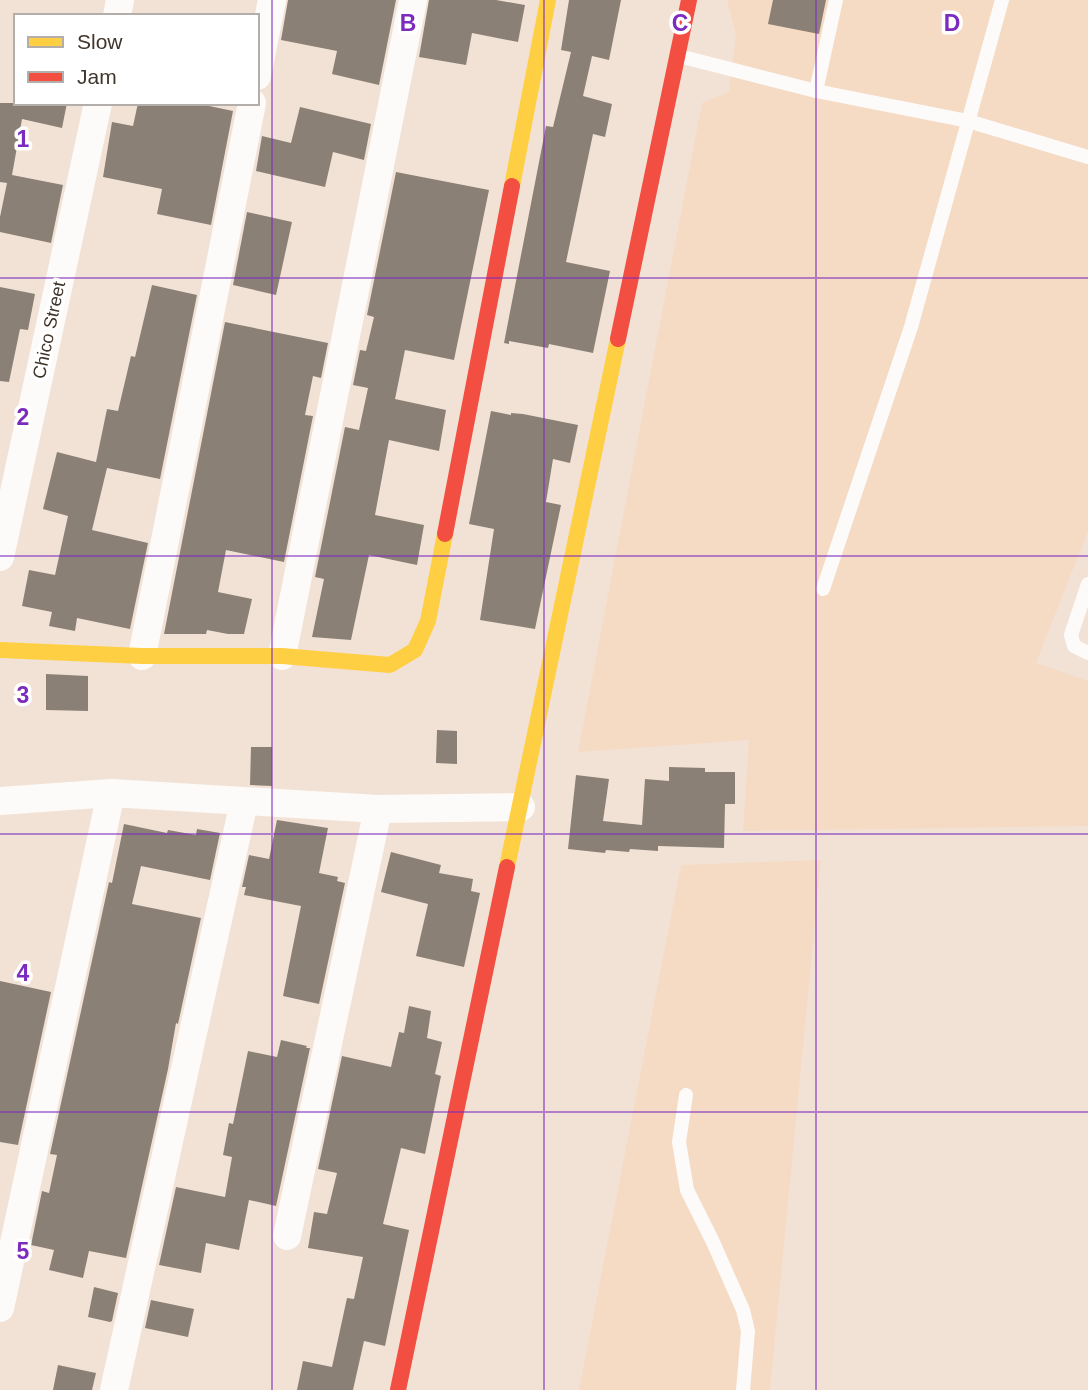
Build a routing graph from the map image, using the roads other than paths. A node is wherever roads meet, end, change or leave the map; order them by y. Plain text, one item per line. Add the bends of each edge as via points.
1 (272, 0) edge
2 (413, 0) edge
3 (548, 0) edge
4 (689, 0) edge
5 (836, 0) edge
6 (1002, 0) edge
7 (676, 56) junction
8 (259, 66) edge
9 (816, 91) junction
10 (98, 105) edge
11 (252, 105) edge
12 (968, 121) junction
13 (1088, 158) edge
14 (0, 557) edge
15 (1088, 584) edge
16 (823, 589) dead end
17 (0, 650) edge
18 (1088, 653) edge
19 (142, 656) junction
20 (282, 656) junction
21 (111, 793) junction
22 (0, 801) edge
23 (244, 802) junction
24 (521, 807) junction
25 (378, 809) junction
26 (686, 1095) dead end
27 (287, 1236) dead end
28 (0, 1308) edge
29 (114, 1390) edge
30 (398, 1390) edge
31 (743, 1390) edge

1 - 8 street
2 - 20 street
3 - 20 street via 428,621 415,650 390,665
4 - 7 street
5 - 9 lane
6 - 12 lane
7 - 9 lane
7 - 24 street
9 - 12 lane
10 - 14 street, Chico Street
11 - 19 street
12 - 13 lane
12 - 16 lane via 911,327
15 - 18 lane via 1071,635 1074,646
17 - 19 street
19 - 20 street
21 - 22 street
21 - 23 street
21 - 28 street
23 - 25 street
23 - 29 street
24 - 25 street
24 - 30 street
25 - 27 street
26 - 31 lane via 679,1142 687,1190 743,1310 748,1331

